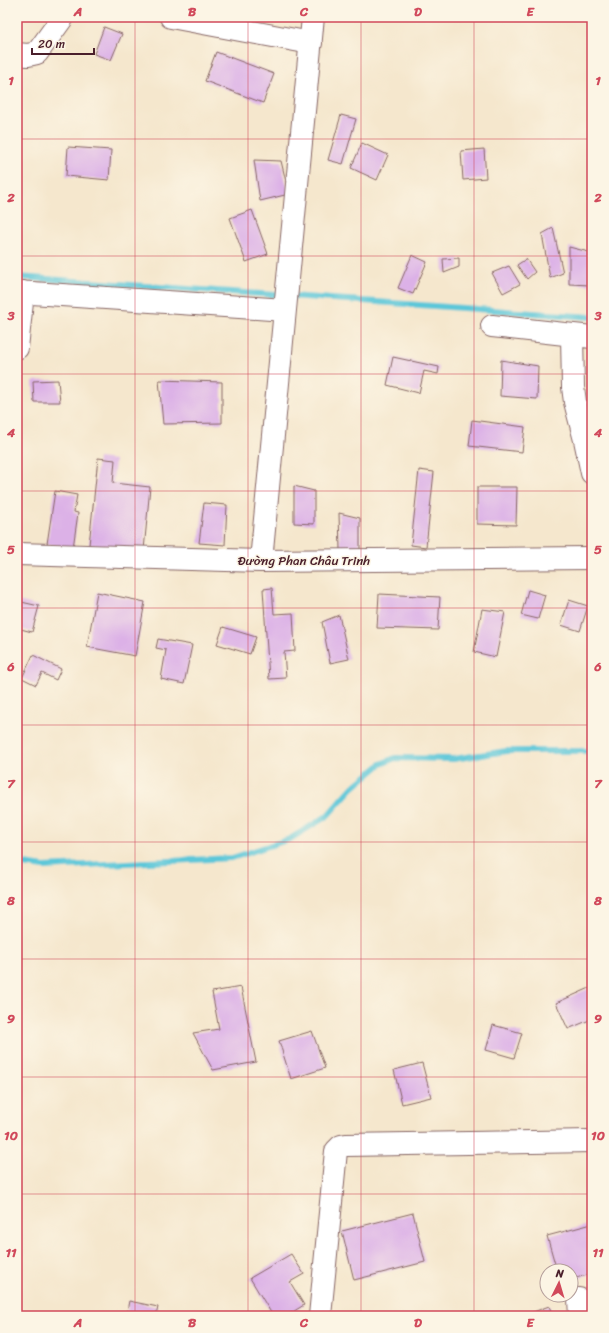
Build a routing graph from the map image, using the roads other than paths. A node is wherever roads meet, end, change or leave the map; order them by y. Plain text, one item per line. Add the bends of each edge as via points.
1 (64, 17) edge
2 (171, 17) edge
3 (313, 17) edge
4 (311, 43) junction
5 (17, 54) edge
6 (20, 292) edge
7 (286, 300) junction
8 (492, 326) dead end
9 (582, 336) edge
10 (17, 348) edge
11 (592, 473) edge
12 (17, 554) edge
13 (592, 558) edge
14 (261, 561) junction
15 (592, 1141) edge
16 (320, 1316) edge

1 - 5 street via 37,53
2 - 4 street
3 - 4 street
4 - 7 street
6 - 7 street
6 - 10 street
7 - 14 street
8 - 9 street
9 - 11 street via 573,386
12 - 14 street, Đường Phan Châu Trinh
13 - 14 street, Đường Phan Châu Trinh
15 - 16 street via 346,1145 339,1148 336,1151

